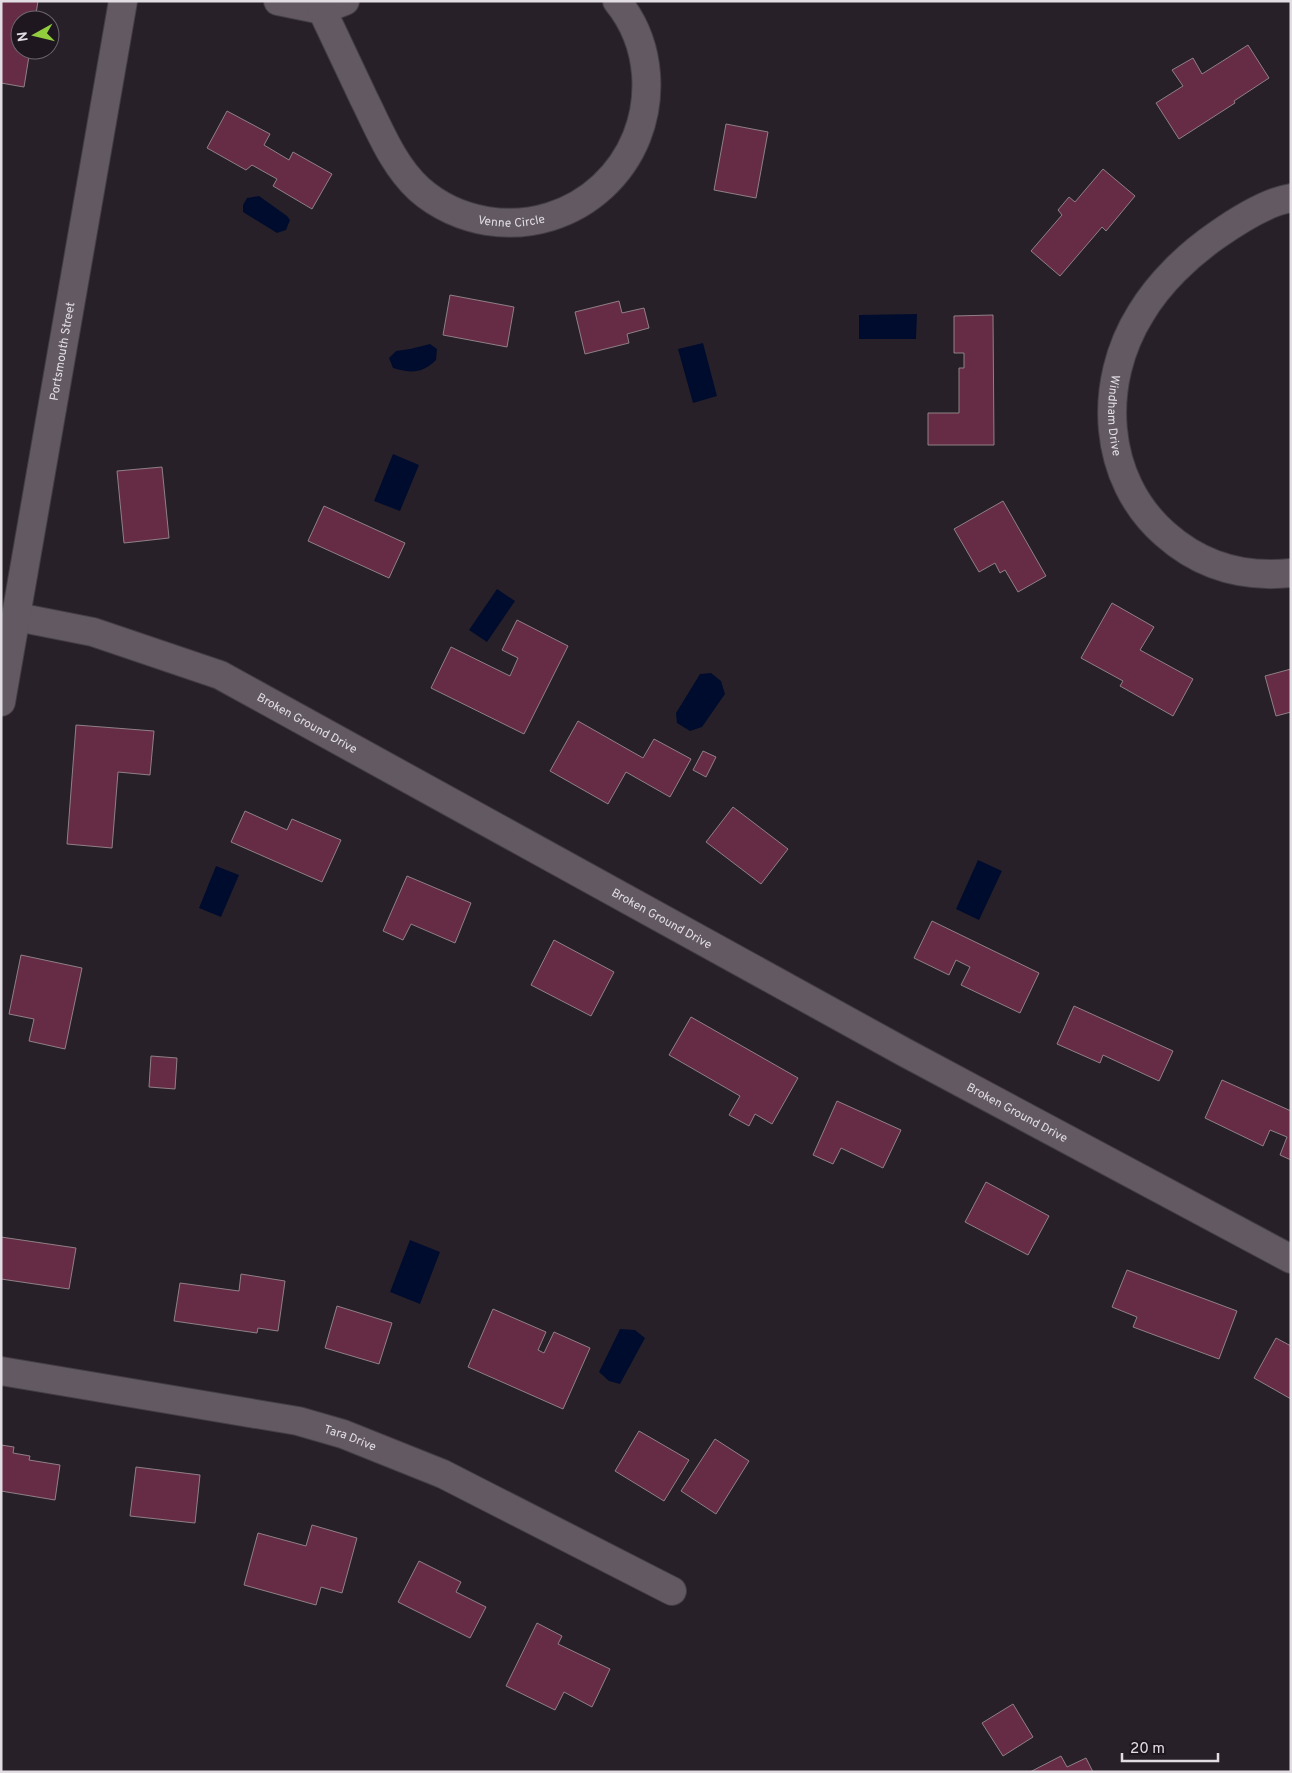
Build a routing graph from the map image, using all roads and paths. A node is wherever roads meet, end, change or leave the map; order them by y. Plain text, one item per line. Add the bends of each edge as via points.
1 (123, 1) edge
2 (278, 1) edge
3 (617, 1) edge
4 (334, 6) edge
5 (1291, 198) edge
6 (1291, 573) edge
7 (17, 617) junction
8 (1, 702) edge
9 (1291, 1259) edge
10 (1, 1371) edge
11 (672, 1591) dead end

1 - 7 street, Portsmouth Street
2 - 4 street, Venne Circle
3 - 4 street, Venne Circle via 637,34 645,60 644,115 636,141 623,165 605,186 583,203 558,215 532,222 502,223 472,218 445,207 420,190 400,168 385,142
5 - 6 street, Windham Drive via 1240,219 1198,248 1177,268 1141,312 1128,336 1115,376 1112,403 1112,431 1119,464 1132,495 1152,523 1177,545 1206,562 1238,572
7 - 8 street, Portsmouth Street
7 - 9 street, Broken Ground Drive via 93,632 220,675 895,1048
10 - 11 street, Tara Drive via 298,1421 343,1434 443,1474

